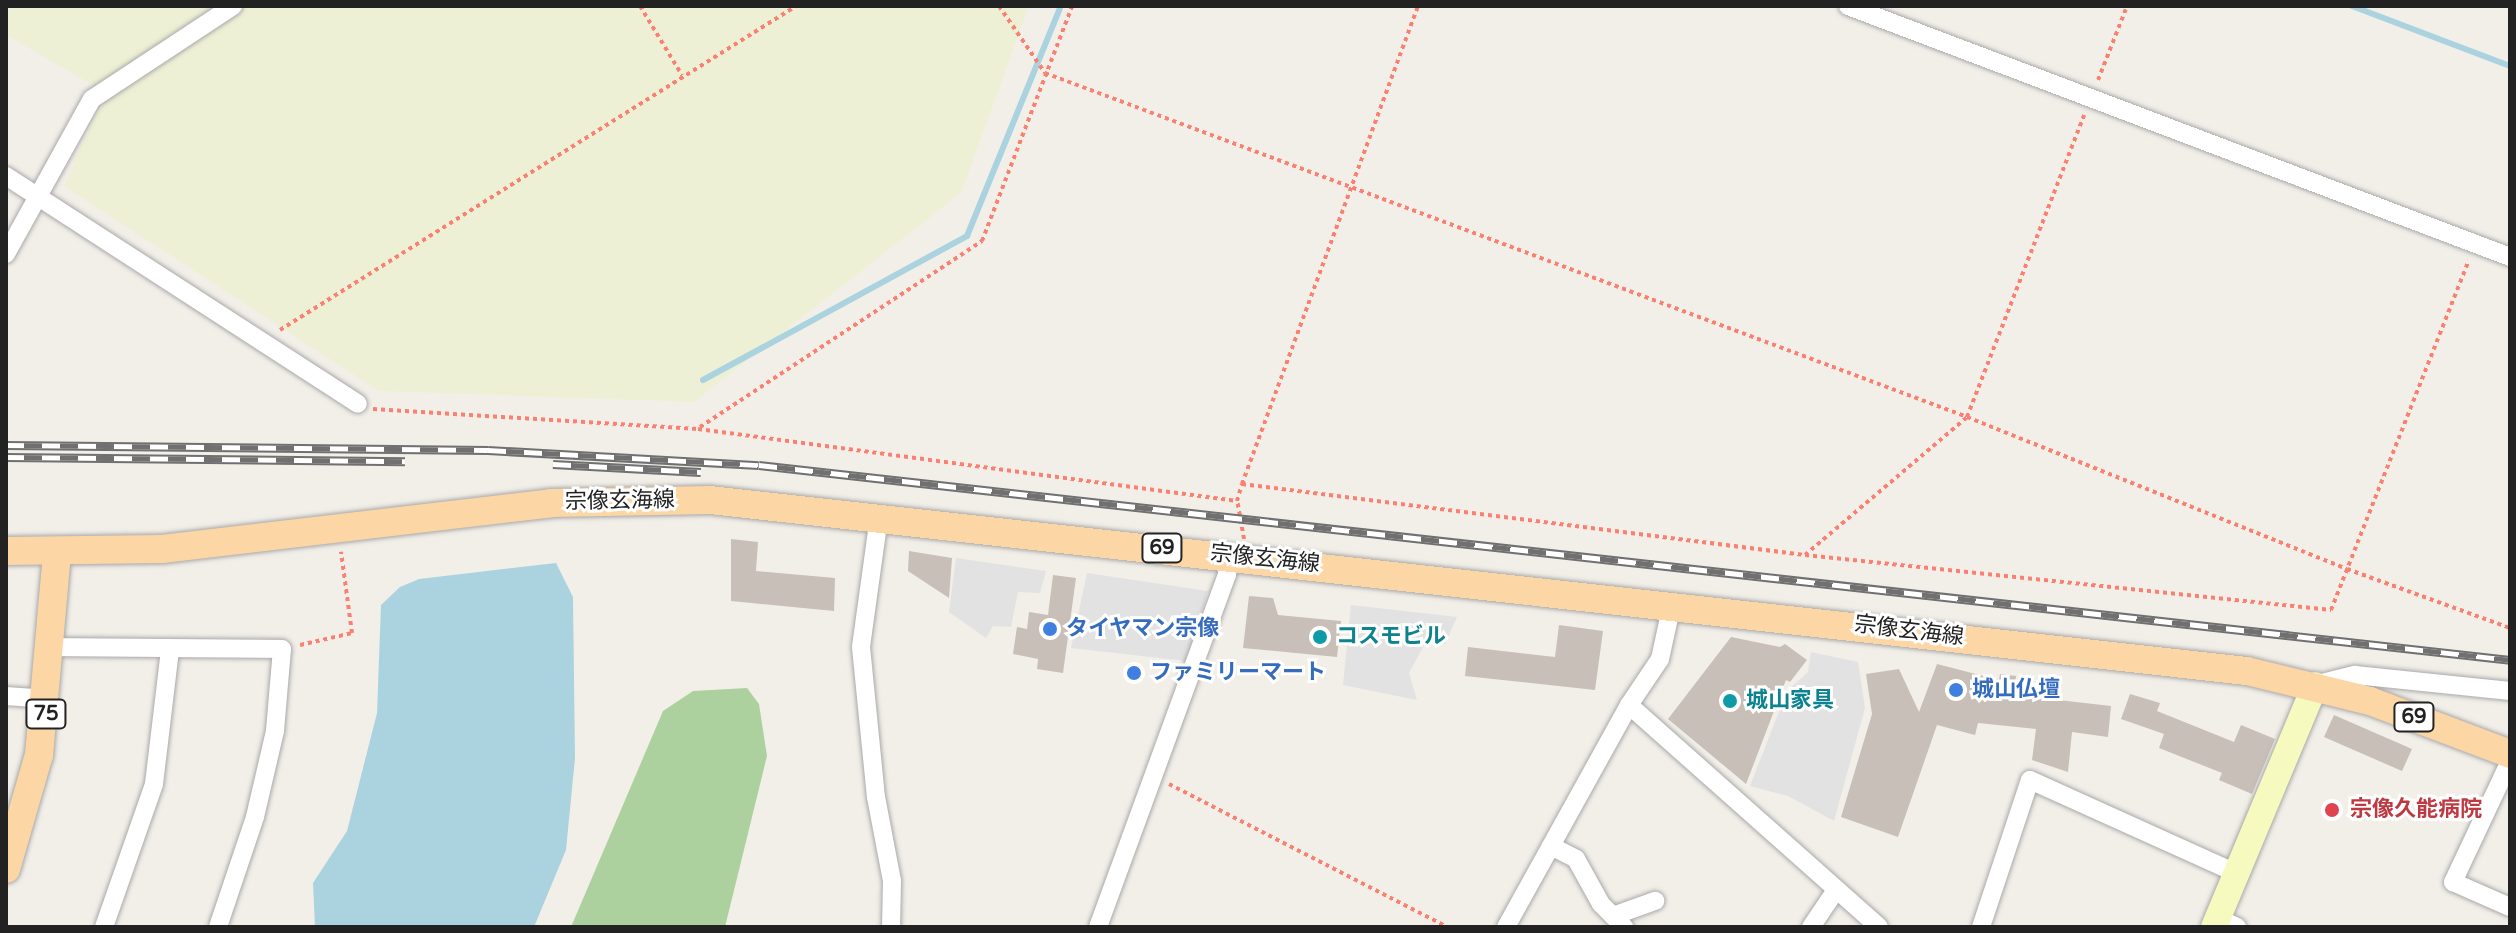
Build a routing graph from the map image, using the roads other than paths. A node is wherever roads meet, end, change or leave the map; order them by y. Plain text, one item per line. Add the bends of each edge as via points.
1 (233, 6) edge
2 (1848, 6) edge
3 (6, 176) edge
4 (41, 197) junction
5 (6, 254) edge
6 (2510, 257) edge
7 (358, 404) road end
8 (879, 517) junction
9 (6, 551) edge
10 (57, 553) junction
11 (1238, 556) junction
12 (1672, 604) junction
13 (52, 647) junction
14 (170, 650) junction
15 (2315, 685) junction
16 (2510, 691) edge
17 (6, 696) edge
18 (48, 699) junction
19 (1629, 705) junction
20 (2510, 754) edge
21 (2510, 761) edge
22 (1551, 846) junction
23 (6, 869) edge
24 (2240, 875) junction
25 (1836, 890) junction
26 (1655, 901) dead end
27 (2510, 907) edge
28 (1618, 922) edge
29 (2223, 924) edge
30 (104, 927) edge
31 (218, 927) edge
32 (891, 927) edge
33 (1098, 927) edge
34 (1506, 927) edge
35 (1811, 927) edge
36 (1879, 927) edge
37 (1981, 927) edge

1 - 4 street via 92,99
2 - 6 street
3 - 4 street
4 - 5 street
4 - 7 street
8 - 10 main road, 宗像玄海線 / 69 via 634,498 162,549
8 - 11 main road, 宗像玄海線 / 69
8 - 32 street via 861,647 876,797 892,881
9 - 10 main road, 宗像玄海線 / 69
10 - 13 main road, 75
11 - 12 main road, 宗像玄海線 / 69
11 - 33 street via 1151,774
12 - 15 main road, 宗像玄海線 / 69 via 2247,671
12 - 19 street via 1660,659
13 - 14 street
13 - 18 main road, 75
14 - 30 street via 154,784
14 - 31 street via 282,649 275,731 255,817
15 - 16 street via 2355,675
15 - 20 main road, 宗像玄海線 / 69
15 - 24 street
17 - 18 street
18 - 23 main road, 75 via 39,755
19 - 22 street
19 - 25 street
21 - 27 street via 2453,882
22 - 28 street via 1576,859
22 - 34 street
24 - 29 street
24 - 37 street via 2030,780
25 - 35 street
25 - 36 street
26 - 28 street

